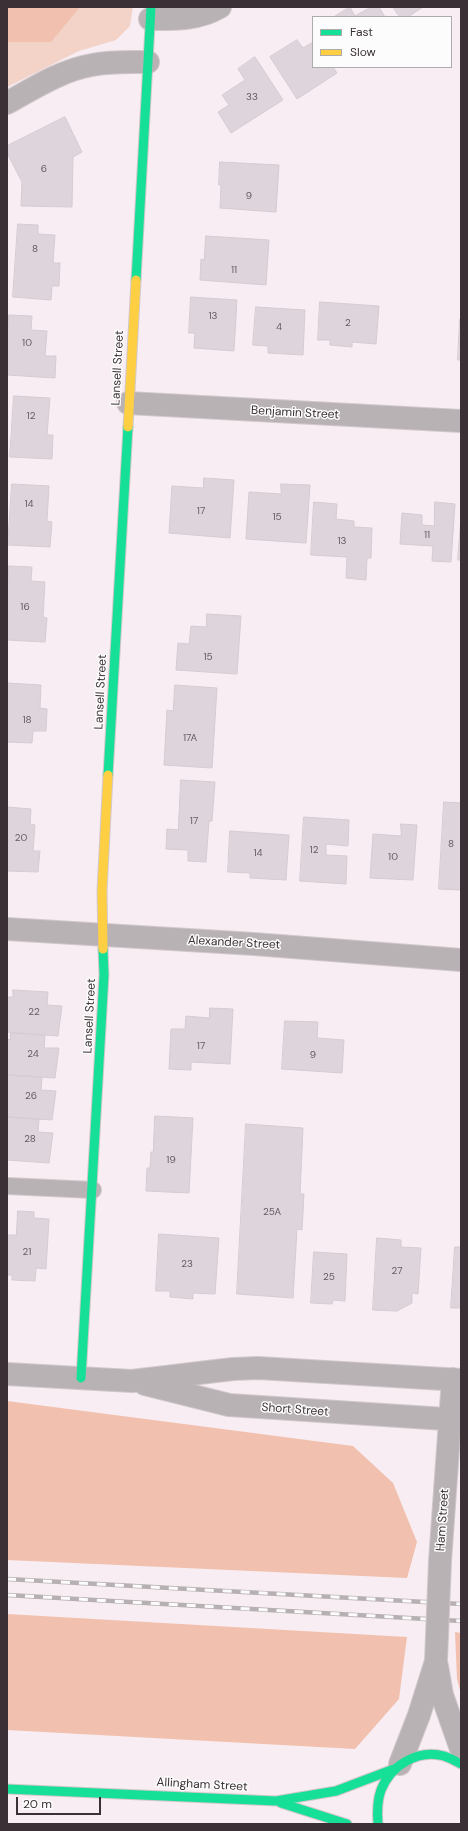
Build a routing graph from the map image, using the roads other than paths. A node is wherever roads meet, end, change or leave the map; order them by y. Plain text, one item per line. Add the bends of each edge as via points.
1 (220, 7) edge
2 (151, 13) edge
3 (148, 62) junction
4 (7, 102) edge
5 (128, 403) junction
6 (461, 421) edge
7 (7, 930) edge
8 (104, 936) junction
9 (461, 960) edge
10 (7, 1186) edge
11 (93, 1190) junction
12 (7, 1374) edge
13 (81, 1378) junction
14 (457, 1379) edge
15 (132, 1381) junction
16 (456, 1420) edge
17 (436, 1661) junction
18 (461, 1749) edge
19 (461, 1764) edge
20 (397, 1766) junction
21 (7, 1789) edge
22 (276, 1801) junction
23 (346, 1824) edge
24 (378, 1824) edge

1 - 2 street via 190,18
2 - 3 street, Lansell Street
3 - 4 street via 109,62 76,69
3 - 5 street, Lansell Street
5 - 6 street, Benjamin Street
5 - 8 street, Lansell Street via 102,891
7 - 8 street, Alexander Street
8 - 9 street, Alexander Street via 254,944
8 - 11 street, Lansell Street
10 - 11 lane
11 - 13 street, Lansell Street
12 - 13 street, Short Street
13 - 15 street, Short Street
14 - 15 street, Short Street via 258,1368
14 - 16 street, Ham Street
15 - 16 street, Short Street via 229,1405
16 - 17 street, Ham Street, bridge via 440,1562
17 - 18 street, Ham Street via 442,1695
17 - 20 street, Ham Street via 419,1715
19 - 20 street, Allingham Street via 445,1757 430,1755 414,1757
20 - 22 street, Allingham Street via 336,1791
20 - 24 street via 384,1781 378,1796
21 - 22 street, Allingham Street
22 - 23 street, Allingham Street

